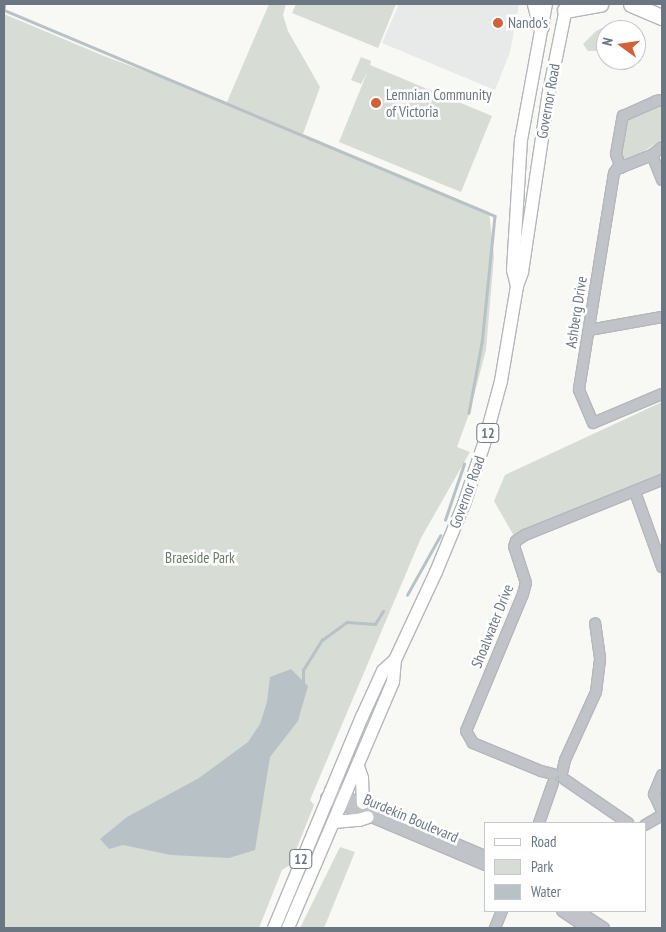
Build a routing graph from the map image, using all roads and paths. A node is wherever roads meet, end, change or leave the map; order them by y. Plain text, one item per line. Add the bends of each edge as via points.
1 (535, 4) edge
2 (546, 4) edge
3 (600, 4) edge
4 (631, 4) edge
5 (566, 7) edge
6 (662, 17) edge
7 (541, 26) junction
8 (662, 100) edge
9 (662, 147) edge
10 (652, 155) junction
11 (620, 168) junction
12 (662, 180) edge
13 (517, 286) junction
14 (662, 317) edge
15 (589, 330) junction
16 (662, 394) edge
17 (662, 480) edge
18 (635, 492) junction
19 (662, 567) edge
20 (595, 623) dead end
21 (395, 660) junction
22 (358, 766) junction
23 (662, 775) edge
24 (559, 779) junction
25 (328, 794) junction
26 (343, 800) junction
27 (363, 803) junction
28 (662, 813) edge
29 (368, 817) junction
30 (334, 822) junction
31 (539, 822) edge
32 (626, 822) edge
33 (646, 824) edge
34 (483, 855) edge
35 (483, 864) edge
36 (502, 912) edge
37 (563, 912) edge
38 (580, 912) edge
39 (274, 928) edge
40 (288, 928) edge
41 (495, 928) edge
42 (587, 928) edge
43 (604, 928) edge

1 - 7 highway
2 - 7 main road, Governor Road / 12
3 - 5 highway
4 - 6 highway
5 - 13 main road, Governor Road / 12 via 546,106 522,272
7 - 13 main road, Governor Road / 12 via 519,159 513,270
8 - 11 street via 624,116 616,151
9 - 10 street
10 - 11 street
10 - 12 street
11 - 15 street, Ashberg Drive via 613,176
13 - 21 main road, Governor Road / 12 via 501,381 476,468 436,572
14 - 15 street
15 - 16 street, Ashberg Drive via 579,390 593,423
17 - 18 street, Shoalwater Drive
18 - 19 street
18 - 24 street, Shoalwater Drive via 525,535 516,541 514,547 526,583 466,731 473,743
20 - 24 street via 600,658 596,692
21 - 22 main road, Governor Road / 12 via 393,682
21 - 25 main road, Governor Road / 12 via 383,671
22 - 26 main road, Governor Road / 12
22 - 27 main road
23 - 28 street via 654,794
24 - 31 street
24 - 32 street
25 - 26 street, Burdekin Boulevard
25 - 39 main road, Governor Road / 12
26 - 27 street, Burdekin Boulevard
26 - 29 street, Burdekin Boulevard
26 - 30 main road, Governor Road / 12
27 - 34 street, Burdekin Boulevard
28 - 33 street
29 - 30 main road
29 - 35 street, Burdekin Boulevard
30 - 40 main road, Governor Road / 12
36 - 41 street
37 - 42 street
38 - 43 street

